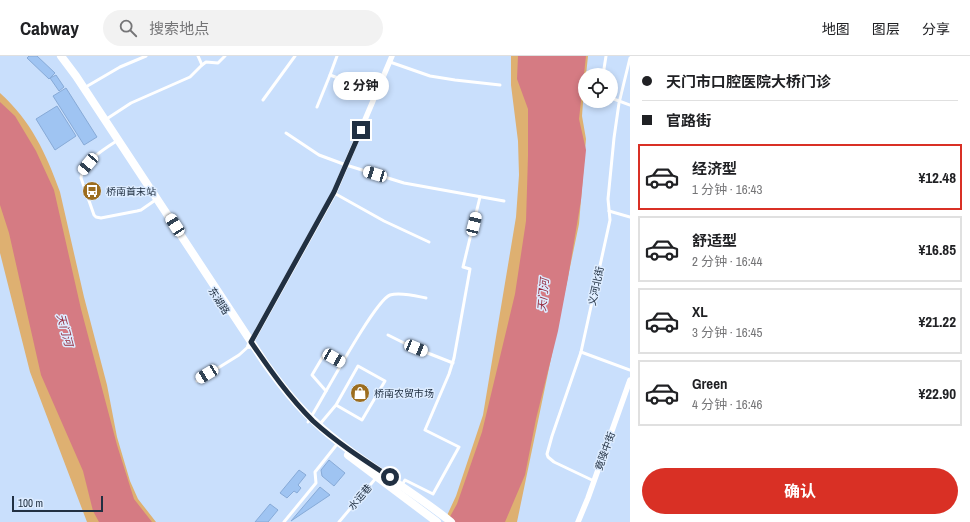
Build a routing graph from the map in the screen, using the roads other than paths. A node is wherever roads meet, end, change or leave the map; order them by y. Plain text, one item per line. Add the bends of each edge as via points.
1 (57, 56) edge
2 (61, 56) edge
3 (146, 56) edge
4 (198, 56) edge
5 (225, 56) edge
6 (295, 56) edge
7 (337, 56) edge
8 (606, 56) edge
9 (630, 58) edge
10 (391, 59) edge
11 (202, 65) junction
12 (604, 68) edge
13 (330, 75) junction
14 (500, 85) dead end
15 (84, 88) junction
16 (377, 93) junction
17 (263, 100) dead end
18 (620, 101) junction
19 (630, 105) edge
20 (316, 107) dead end
21 (105, 120) junction
22 (286, 133) dead end
23 (115, 142) junction
24 (346, 165) junction
25 (334, 192) junction
26 (480, 197) junction
27 (154, 201) junction
28 (504, 201) dead end
29 (609, 211) junction
30 (630, 217) edge
31 (429, 242) dead end
32 (426, 298) dead end
33 (388, 335) dead end
34 (250, 344) junction
35 (581, 352) junction
36 (343, 363) junction
37 (453, 363) junction
38 (630, 370) edge
39 (630, 380) edge
40 (197, 381) dead end
41 (326, 391) junction
42 (336, 405) junction
43 (309, 420) junction
44 (319, 426) junction
45 (337, 443) junction
46 (379, 474) junction
47 (594, 481) junction
48 (402, 485) junction
49 (284, 522) edge
50 (339, 522) edge
51 (437, 522) edge
52 (451, 522) edge
53 (578, 522) edge

1 - 23 main road, 东湖路
2 - 15 main road, 东湖路
3 - 15 lane via 120,67
4 - 11 lane
5 - 11 lane via 218,63 206,62
6 - 17 lane
7 - 13 lane
8 - 12 lane
9 - 18 lane, 义河北街
10 - 14 lane via 430,76
10 - 16 street
11 - 21 lane via 190,77 131,103
13 - 16 lane
13 - 20 lane
15 - 21 main road, 东湖路
16 - 24 street
18 - 19 lane
18 - 29 lane, 义河北街 via 608,192
21 - 34 main road, 东湖路
22 - 24 lane via 319,155
23 - 27 main road, 东湖路
23 - 27 lane via 97,154 81,175 94,215 101,218 137,211
24 - 25 street
24 - 26 lane via 404,183
25 - 31 lane via 384,221
25 - 34 street
26 - 28 lane
26 - 37 lane via 463,267 470,269
27 - 34 main road, 东湖路
29 - 30 lane
29 - 35 lane, 义河北街 via 610,220
32 - 36 lane via 399,294 384,298
33 - 37 lane
34 - 40 lane via 239,356
34 - 43 main road, 东湖路 via 277,388 293,407
35 - 38 lane
35 - 47 lane, 义河北街 via 547,454 554,462
36 - 41 lane
36 - 41 lane via 325,353 321,358 312,375
37 - 48 lane via 425,430 459,447 433,494 405,480
39 - 47 street, 竟陵中街
41 - 43 lane
42 - 42 lane via 358,366 385,381 362,420
42 - 44 lane
43 - 44 main road, 东湖路
43 - 45 main road, 东湖路
44 - 45 main road, 东湖路
45 - 46 main road, 东湖路
45 - 49 lane via 314,472 316,482
46 - 48 main road, 东湖路
46 - 50 lane, 水运巷
46 - 51 main road, 东湖路
47 - 53 street, 竟陵中街
48 - 52 main road, 东湖路

